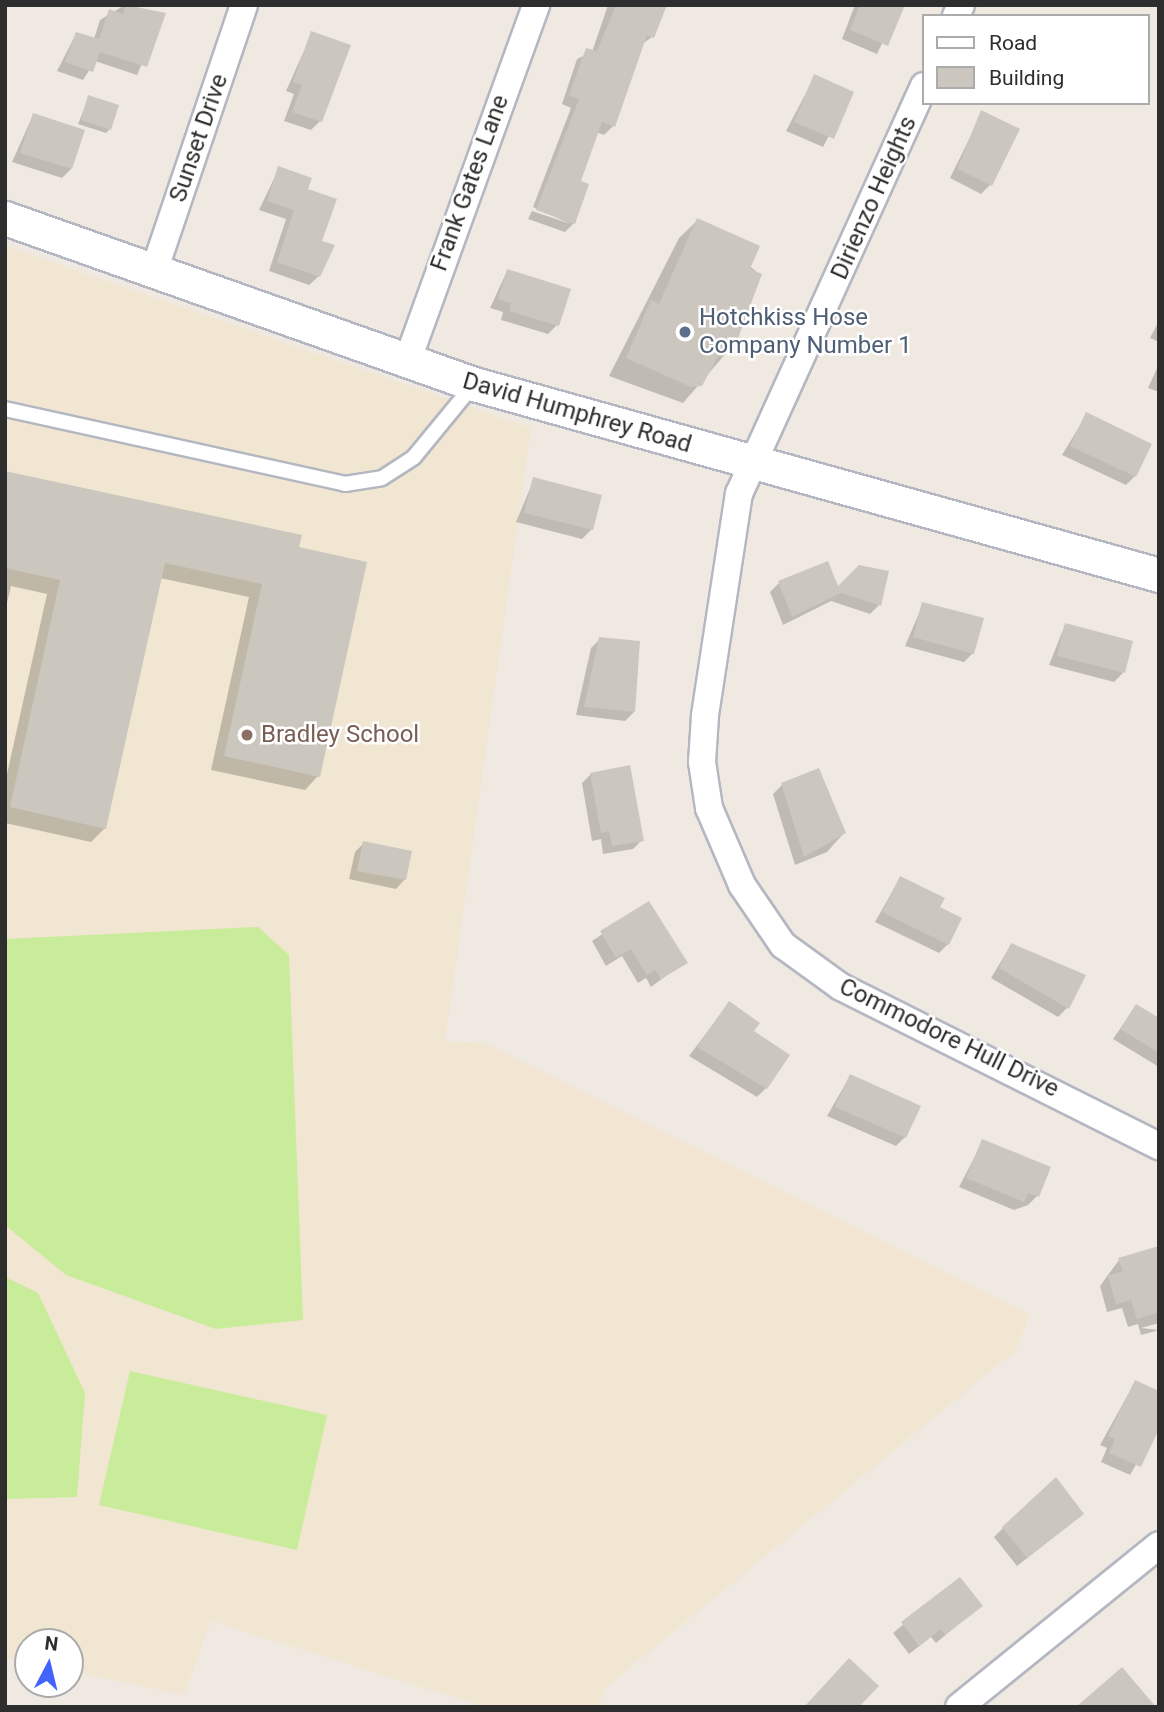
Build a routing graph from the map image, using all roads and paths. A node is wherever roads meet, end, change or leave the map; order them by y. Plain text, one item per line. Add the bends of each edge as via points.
1 (244, 5) edge
2 (536, 5) edge
3 (922, 90) edge
4 (5, 218) edge
5 (154, 271) junction
6 (407, 362) junction
7 (474, 384) junction
8 (5, 409) edge
9 (754, 463) junction
10 (1159, 575) edge
11 (1159, 1146) edge
12 (1159, 1545) edge
13 (959, 1707) edge

1 - 5 street, Sunset Drive
2 - 6 street, Frank Gates Lane
3 - 9 street, Dirienzo Heights
4 - 5 street, David Humphrey Road
5 - 6 street, David Humphrey Road
6 - 7 street, David Humphrey Road
7 - 8 lane via 414,457 382,478 345,484
7 - 9 street, David Humphrey Road
9 - 10 street, David Humphrey Road
9 - 11 street, Commodore Hull Drive via 739,493 702,762 721,844 759,914 783,945 841,987 1131,1127
12 - 13 street

